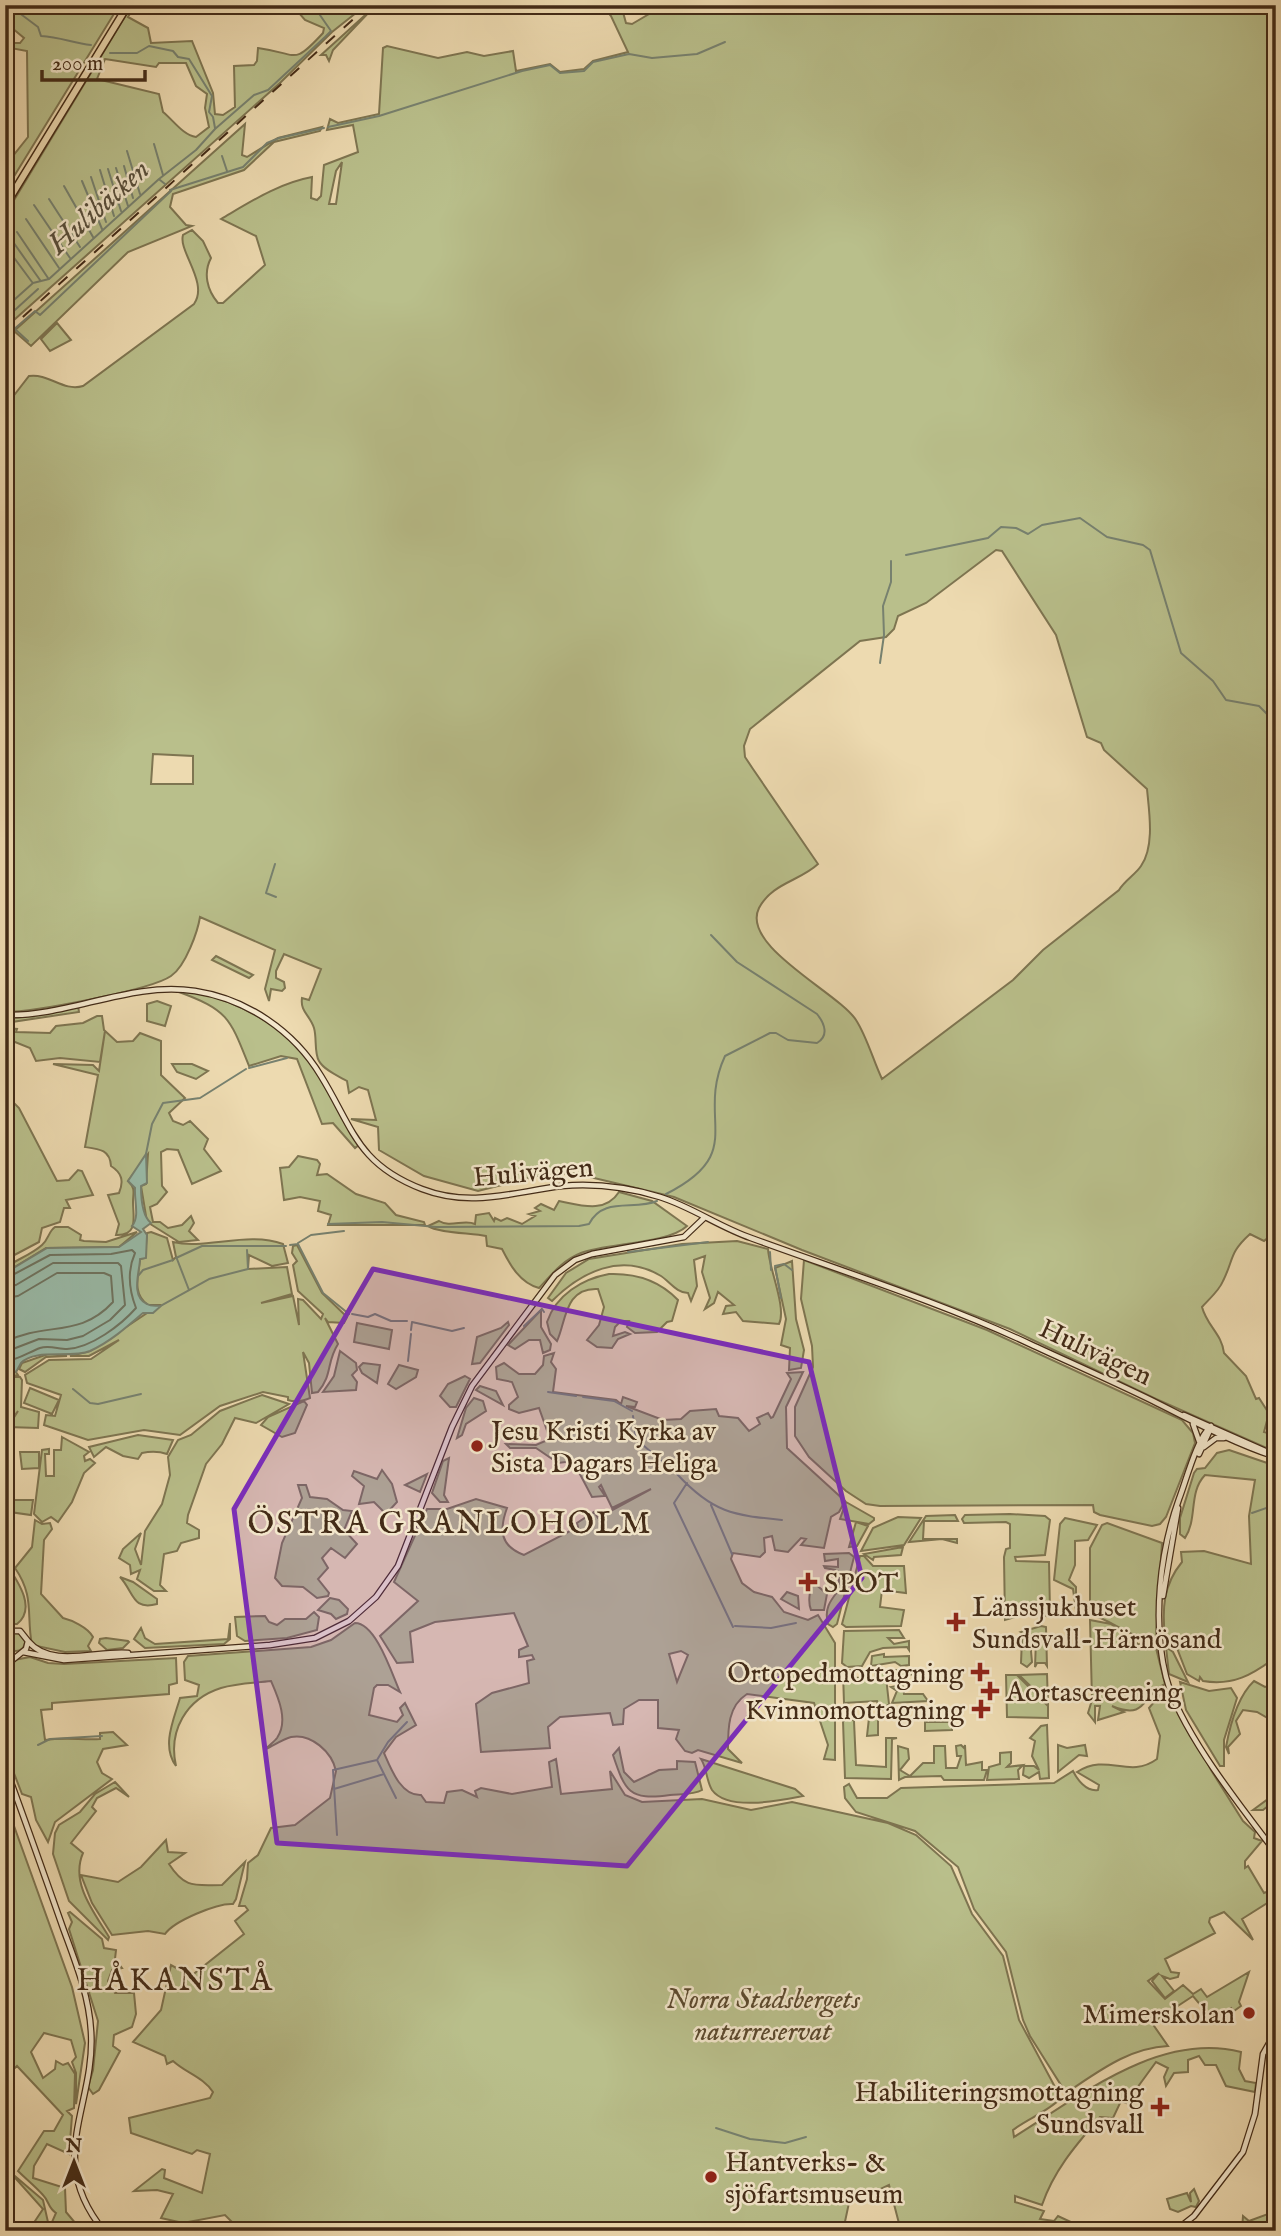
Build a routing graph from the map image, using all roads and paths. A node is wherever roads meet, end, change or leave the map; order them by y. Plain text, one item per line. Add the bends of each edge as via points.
1 (128, 5) edge
2 (5, 206) edge
3 (5, 1015) edge
4 (704, 1218) junction
5 (1154, 1402) junction
6 (1190, 1421) junction
7 (1209, 1428) junction
8 (1228, 1438) junction
9 (1199, 1444) junction
10 (1200, 1452) junction
11 (1276, 1457) edge
12 (1195, 1459) junction
13 (5, 1631) edge
14 (12, 1631) junction
15 (28, 1641) junction
16 (5, 1643) edge
17 (21, 1652) junction
18 (132, 1654) junction
19 (5, 1664) edge
20 (5, 1766) edge
21 (1276, 1853) edge
22 (1276, 2031) edge
23 (104, 2231) edge
24 (1175, 2231) edge

1 - 2 main road
3 - 4 street, Hulivägen via 155,990 213,995 260,1014 295,1043 321,1076 351,1134 381,1166 406,1182 437,1195 467,1199 568,1186 620,1187 678,1203
4 - 5 street, Hulivägen via 977,1320
4 - 18 street via 684,1237 592,1254 555,1275 472,1386 398,1566 359,1614 320,1637 296,1642
5 - 6 street, Hulivägen
5 - 7 street, Hulivägen
6 - 7 street, Hulivägen
6 - 9 street via 1198,1431
7 - 8 street, Hulivägen
7 - 9 street
7 - 10 street
7 - 11 street, Hulivägen
8 - 10 street via 1216,1438
8 - 11 street, Hulivägen
9 - 12 street
10 - 12 street
12 - 21 street via 1178,1501 1161,1604 1162,1652 1172,1695 1196,1738
13 - 14 street
14 - 15 street via 23,1632
14 - 16 street
15 - 17 street
15 - 18 street via 56,1656
16 - 17 street via 12,1652
16 - 19 street
17 - 18 street via 64,1660
17 - 19 street
20 - 23 street via 90,2015 91,2056 76,2127 75,2162 86,2202
22 - 24 street via 1263,2054 1255,2114 1243,2152 1194,2216

